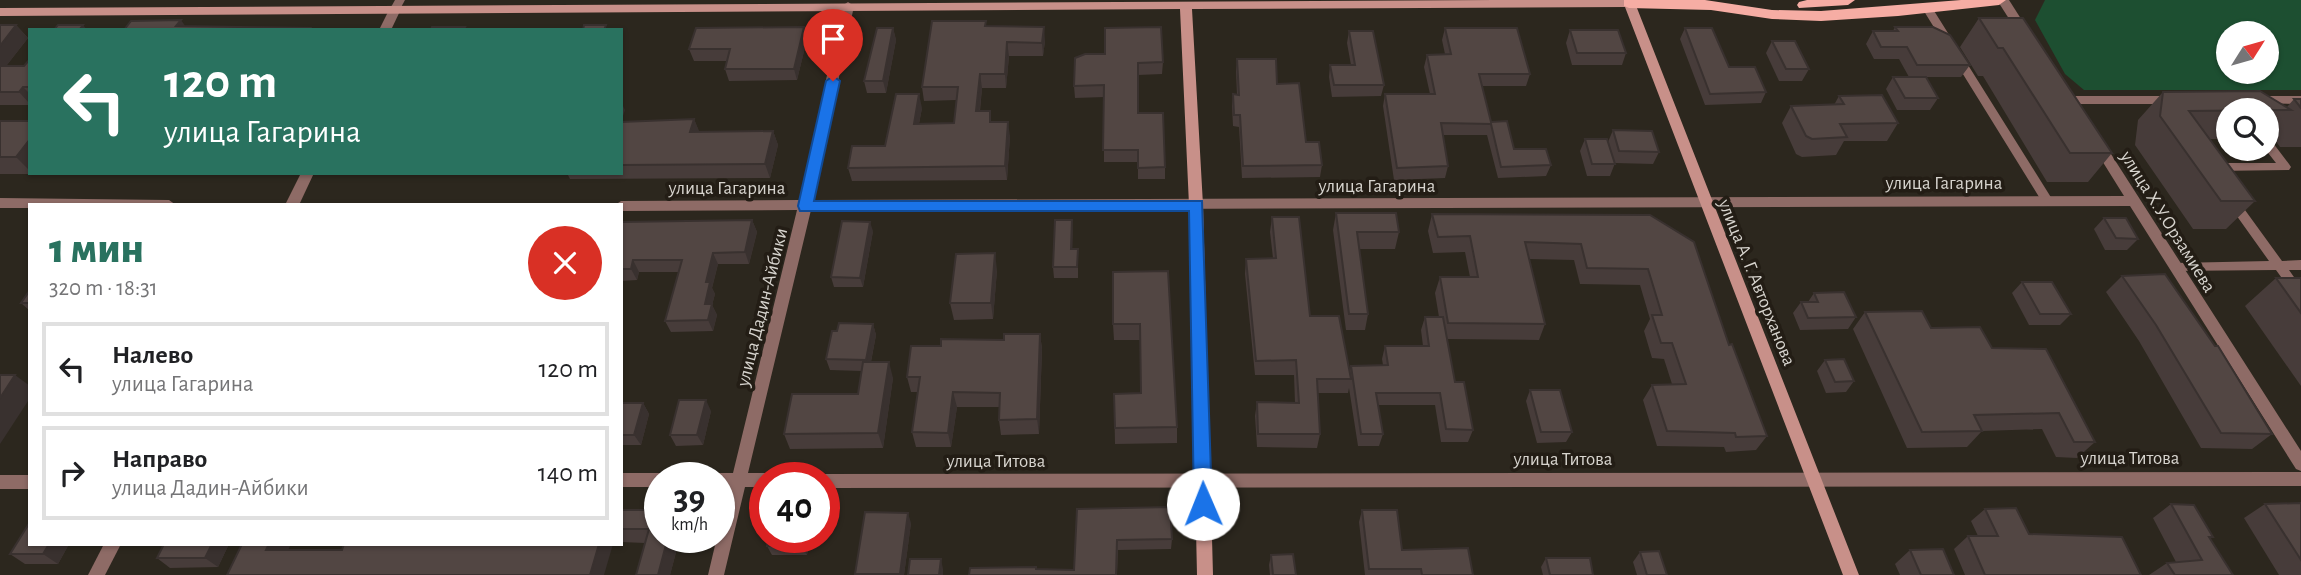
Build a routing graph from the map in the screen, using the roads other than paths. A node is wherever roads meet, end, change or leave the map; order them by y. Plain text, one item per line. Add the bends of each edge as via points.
1 (1648, 0) edge
2 (1848, 0) edge
3 (2001, 0) edge
4 (1629, 3) junction
5 (398, 5) edge
6 (1704, 5) junction
7 (848, 6) junction
8 (1186, 6) junction
9 (1927, 9) junction
10 (0, 12) edge
11 (385, 28) edge
12 (2032, 44) edge
13 (2069, 100) edge
14 (2180, 100) edge
15 (2279, 101) edge
16 (2300, 101) edge
17 (2091, 134) edge
18 (2279, 159) edge
19 (307, 175) edge
20 (2216, 178) edge
21 (2223, 189) edge
22 (2134, 201) junction
23 (1706, 202) junction
24 (2048, 202) junction
25 (0, 203) edge
26 (28, 203) edge
27 (293, 203) edge
28 (1196, 205) junction
29 (623, 206) edge
30 (805, 206) junction
31 (2301, 265) edge
32 (2279, 266) junction
33 (2176, 268) junction
34 (2301, 296) edge
35 (2301, 464) edge
36 (1814, 477) junction
37 (2301, 479) edge
38 (623, 480) edge
39 (644, 480) edge
40 (735, 480) edge
41 (739, 480) junction
42 (749, 480) edge
43 (840, 481) edge
44 (1203, 481) junction
45 (0, 482) edge
46 (28, 482) edge
47 (112, 546) edge
48 (96, 575) edge
49 (716, 575) edge
50 (1205, 575) edge
51 (1851, 575) edge

1 - 4 main road
2 - 6 main road via 1783,6
3 - 9 main road
3 - 12 street
4 - 6 main road
4 - 8 main road
4 - 23 main road, улица А. Г. Авторханова
5 - 7 main road
5 - 10 main road
5 - 11 street
6 - 9 main road via 1795,16
7 - 8 main road
7 - 30 street, улица Дадин-Айбики
8 - 28 main road
9 - 24 lane
13 - 14 street
15 - 16 street
17 - 22 street, улица Х.У.Орзамиева
18 - 20 lane via 2285,167 2207,167
19 - 27 street
21 - 32 lane
22 - 24 street, улица Гагарина
22 - 33 street, улица Х.У.Орзамиева
23 - 24 street, улица Гагарина
23 - 28 street, улица Гагарина
23 - 36 main road, улица А. Г. Авторханова
25 - 26 street
28 - 30 street, улица Гагарина
28 - 44 main road
29 - 30 street, улица Гагарина
30 - 41 street, улица Дадин-Айбики
31 - 32 lane
32 - 33 lane
32 - 34 lane
33 - 35 street, улица Х.У.Орзамиева
36 - 37 street, улица Титова
36 - 44 street, улица Титова
36 - 51 main road, улица А. Г. Авторханова
38 - 39 street
40 - 41 street
41 - 42 street
41 - 49 street, улица Дадин-Айбики
43 - 44 street, улица Титова
44 - 50 main road
45 - 46 street
47 - 48 street

